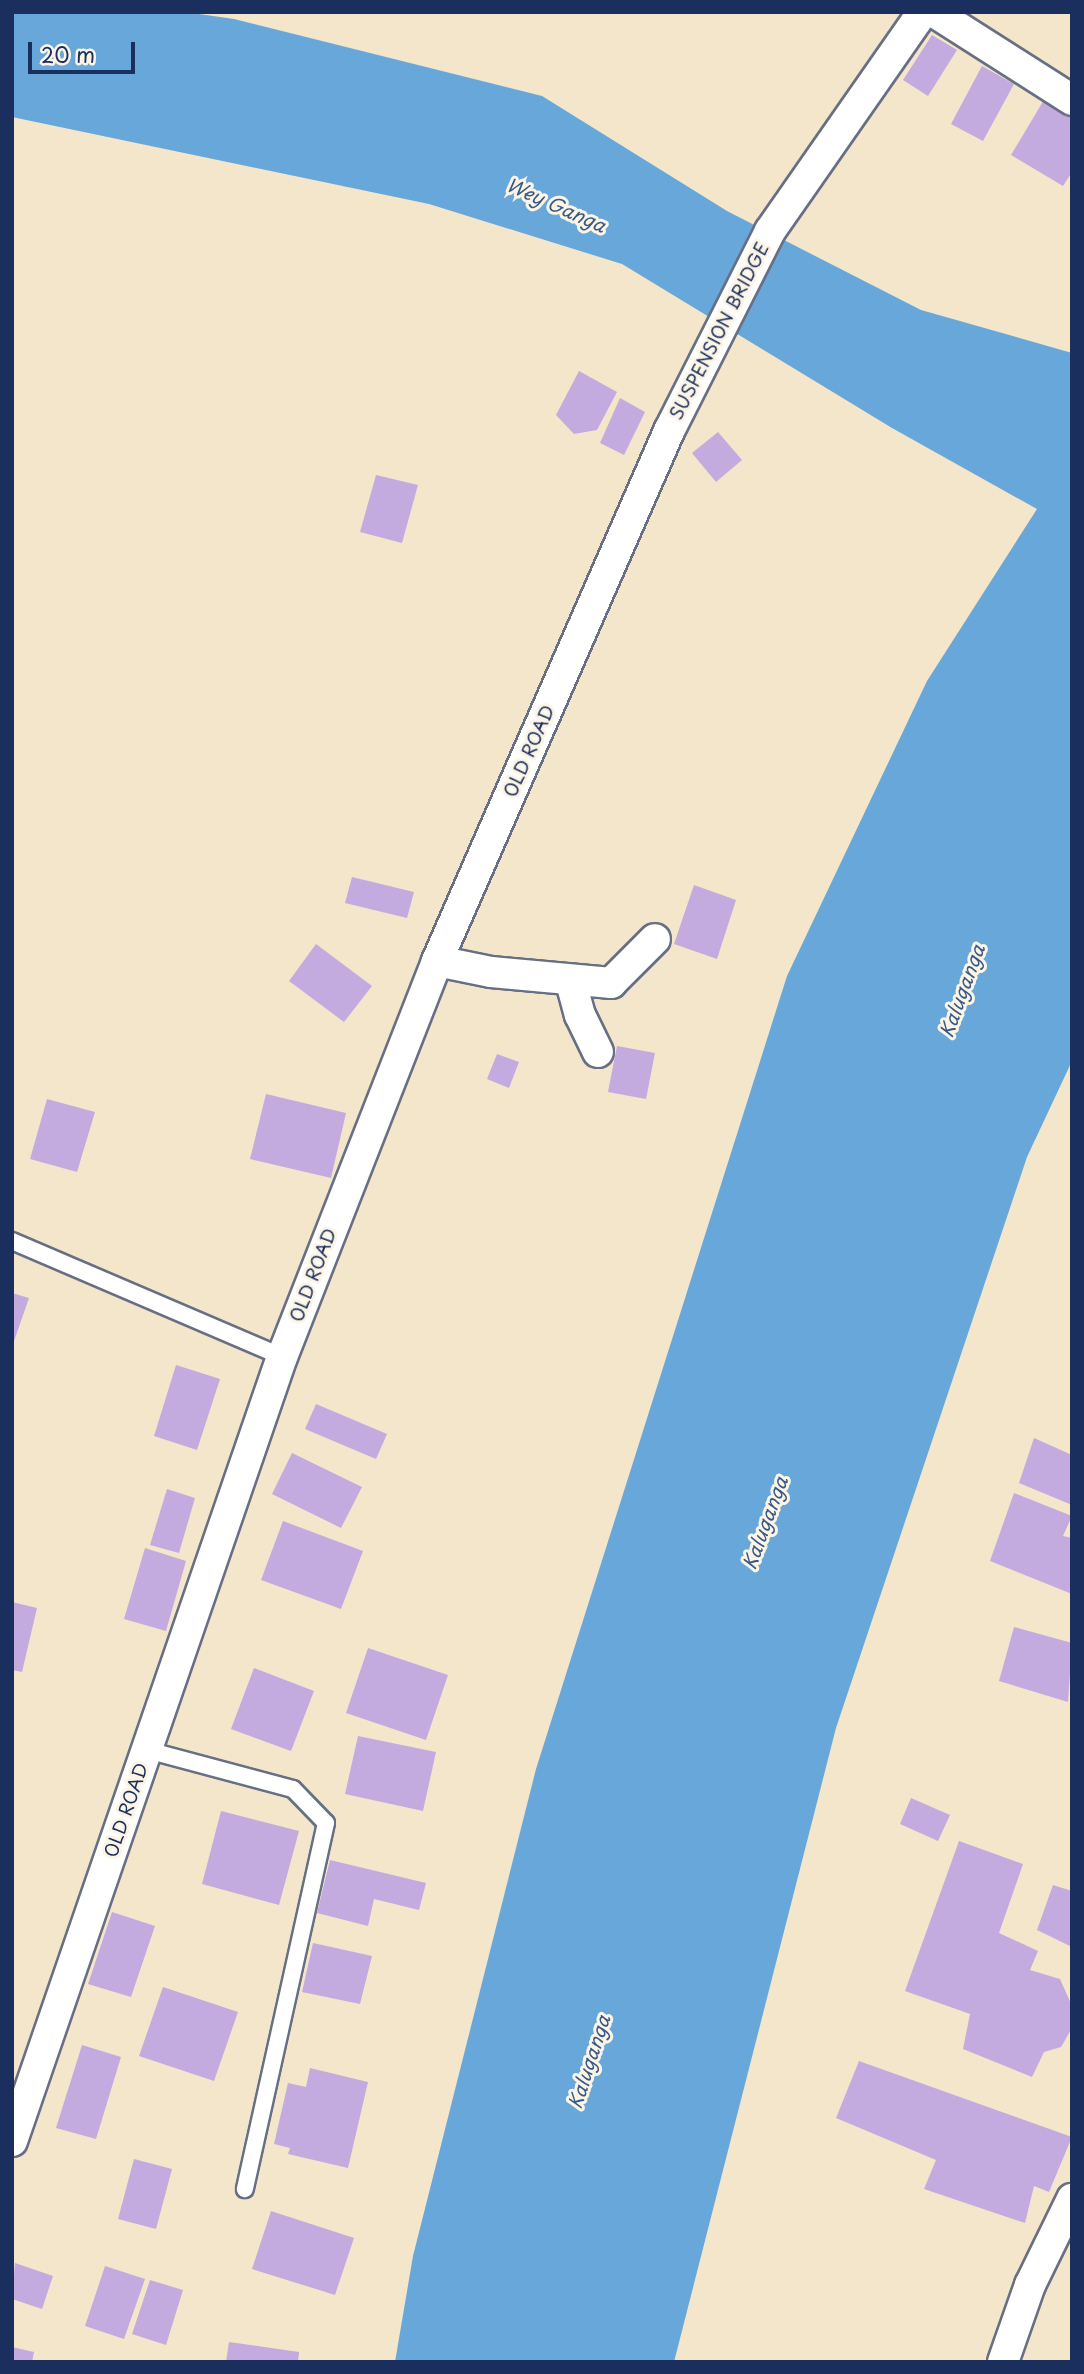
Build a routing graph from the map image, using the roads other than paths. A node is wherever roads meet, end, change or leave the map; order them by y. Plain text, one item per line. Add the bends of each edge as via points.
1 (923, 12) edge
2 (934, 12) edge
3 (1072, 100) edge
4 (669, 430) joint
5 (655, 939) dead end
6 (438, 961) junction
7 (571, 982) junction
8 (598, 1052) dead end
9 (12, 1241) edge
10 (282, 1357) junction
11 (147, 1749) junction
12 (12, 2141) edge
13 (245, 2189) dead end
14 (1072, 2199) edge
15 (1003, 2362) edge

1 - 4 street, SUSPENSION BRIDGE via 769,231
2 - 3 street
4 - 6 street, OLD ROAD
5 - 7 street via 611,983
6 - 7 street
6 - 10 street, OLD ROAD
7 - 8 street
9 - 10 lane
10 - 11 street, OLD ROAD
11 - 12 street, OLD ROAD
11 - 13 lane via 293,1789 326,1823
14 - 15 street via 1030,2286

